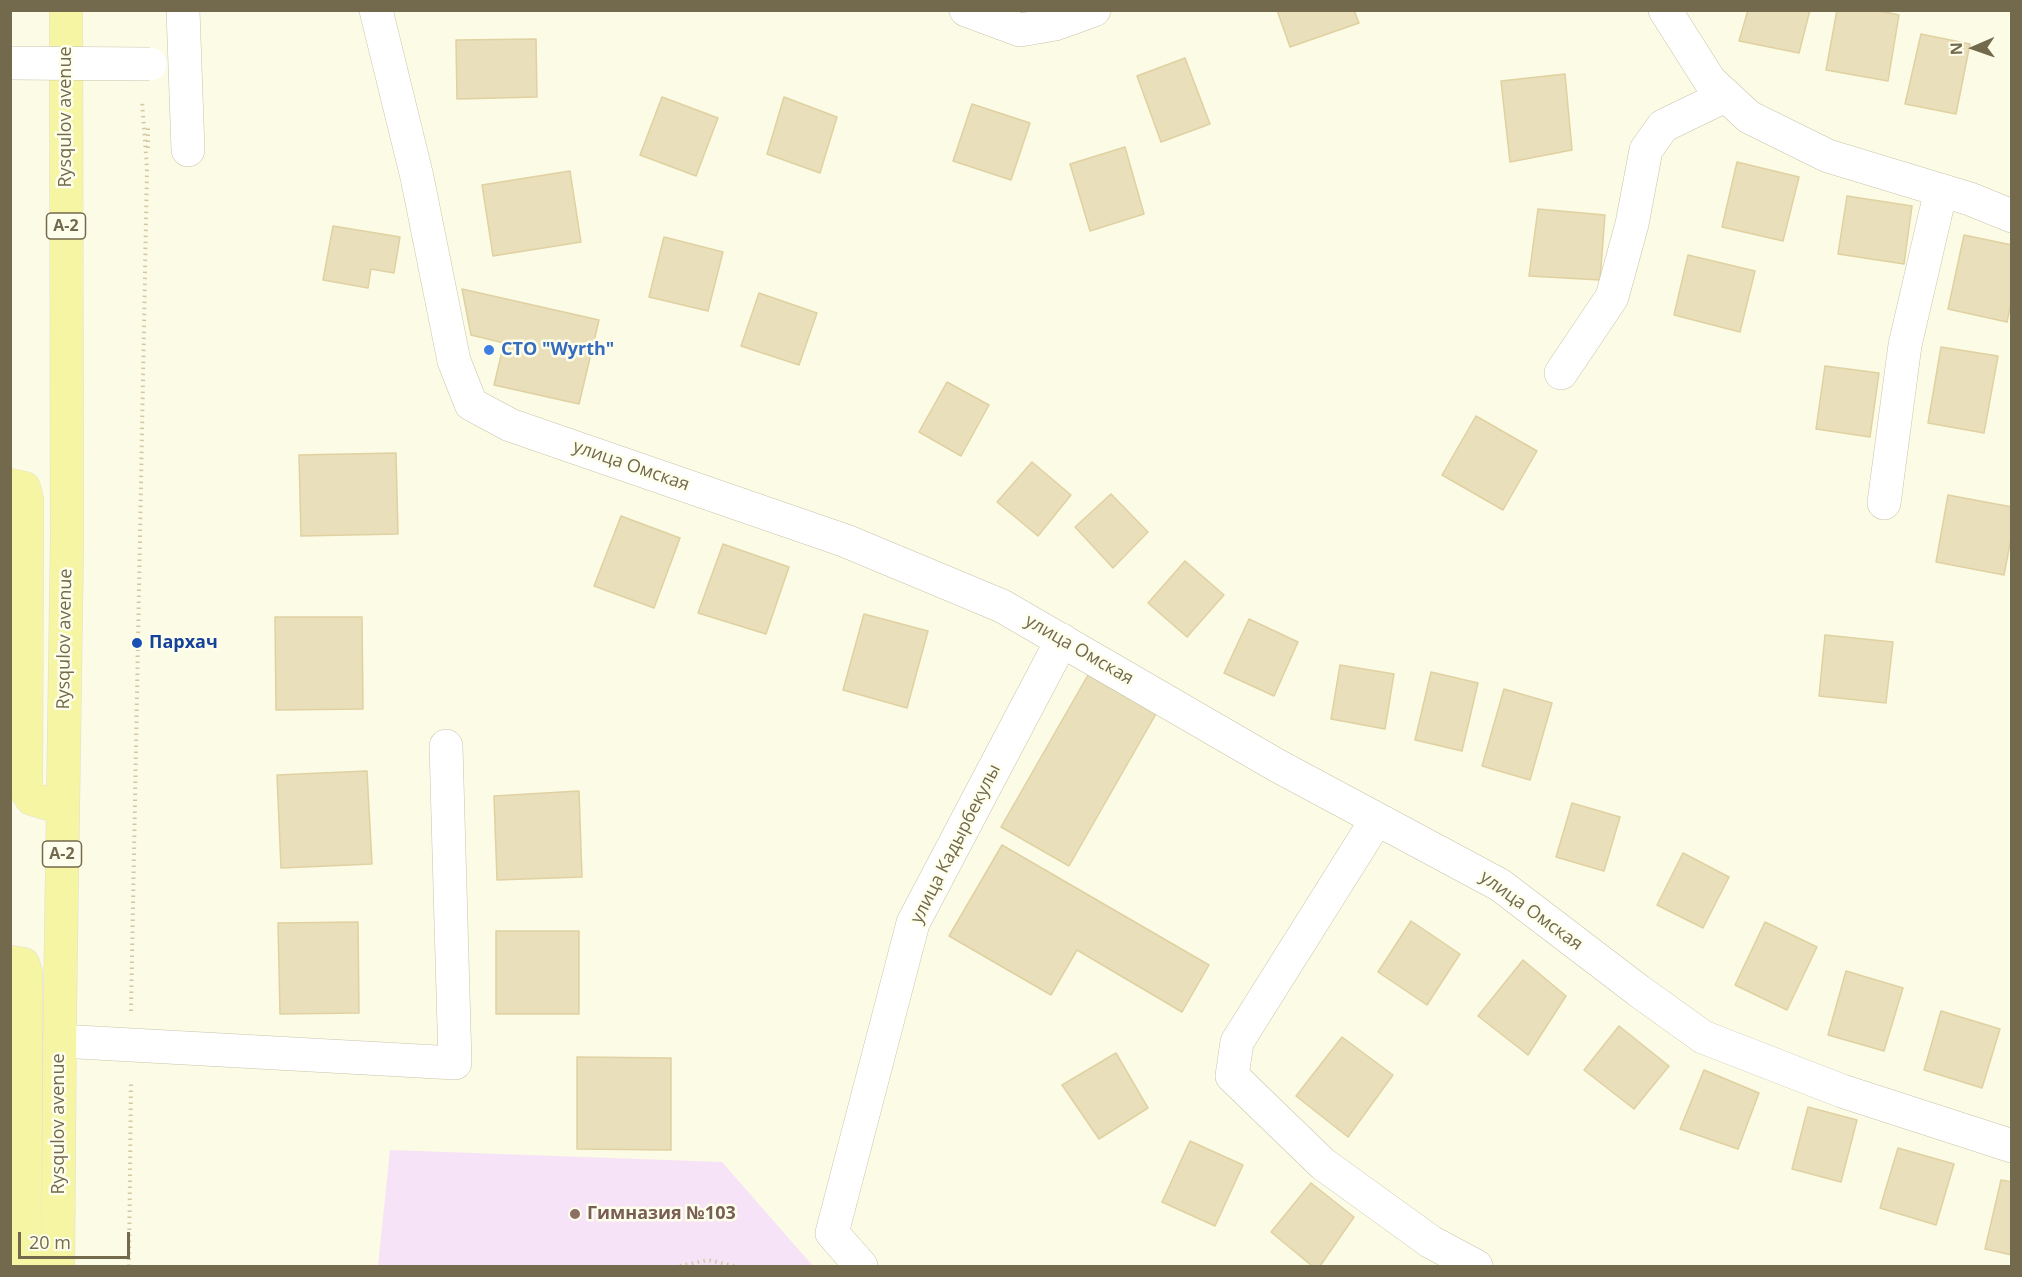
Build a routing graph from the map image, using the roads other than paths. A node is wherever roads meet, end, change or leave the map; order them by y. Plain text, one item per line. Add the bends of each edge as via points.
1 (66, 10) edge
2 (183, 10) edge
3 (376, 10) edge
4 (966, 10) edge
5 (1094, 10) edge
6 (1665, 10) edge
7 (10, 63) edge
8 (146, 78) road end
9 (1725, 96) junction
10 (188, 150) dead end
11 (1941, 190) junction
12 (2012, 216) edge
13 (1561, 373) dead end
14 (10, 485) edge
15 (1884, 503) dead end
16 (1062, 640) junction
17 (446, 746) dead end
18 (63, 808) junction
19 (1377, 819) junction
20 (10, 962) edge
21 (60, 1041) junction
22 (2012, 1146) edge
23 (25, 1266) edge
24 (58, 1266) edge
25 (861, 1266) edge
26 (1476, 1266) edge

1 - 18 main road, Rysqulov avenue / A-2
2 - 10 street
3 - 16 street, улица Омская via 417,177 454,361 471,404 510,425 846,541 1002,606
4 - 5 street via 1020,30 1055,24
6 - 9 street via 1710,81
7 - 8 street, bridge
9 - 11 street via 1749,117 1828,156
9 - 13 street via 1663,126 1646,150 1632,224 1612,297
11 - 12 street
11 - 15 street via 1905,345
14 - 18 main road via 24,488 27,500 26,790 32,799
16 - 19 street, улица Омская
16 - 25 street, улица Кадырбекулы via 913,923 832,1233
17 - 21 street via 455,1063
18 - 21 main road, Rysqulov avenue / A-2
19 - 22 street, улица Омская via 1500,885 1703,1037 1842,1091
19 - 26 street via 1237,1042 1232,1076 1323,1164 1431,1242
20 - 23 main road via 23,964 26,973
21 - 24 main road, Rysqulov avenue / A-2

